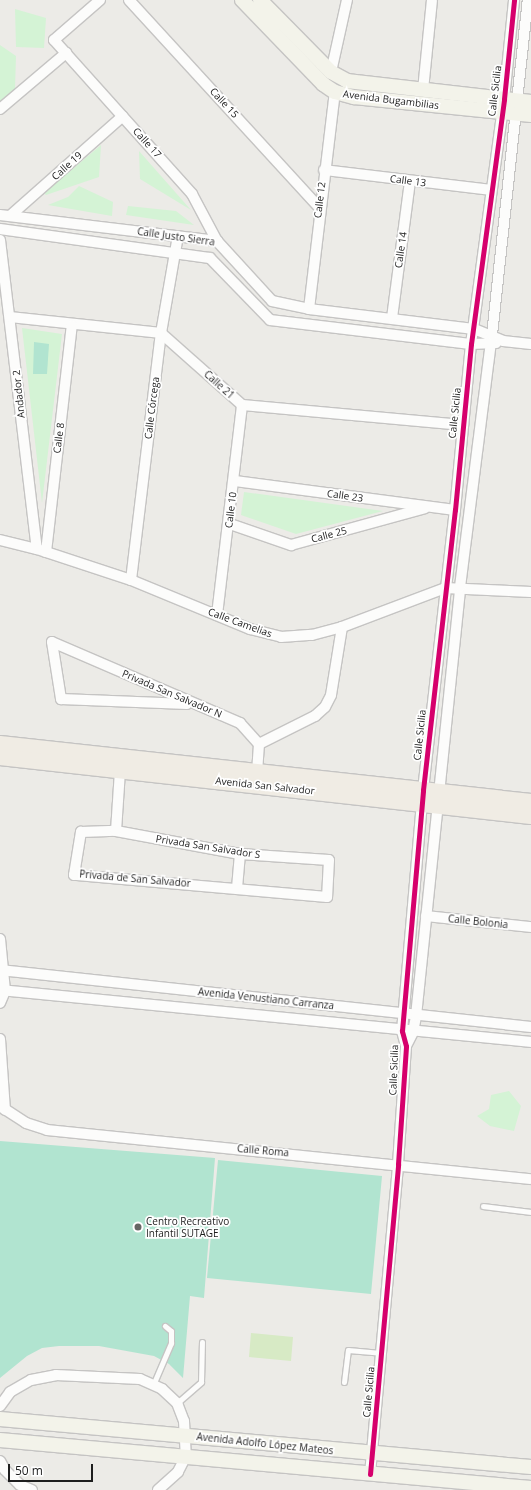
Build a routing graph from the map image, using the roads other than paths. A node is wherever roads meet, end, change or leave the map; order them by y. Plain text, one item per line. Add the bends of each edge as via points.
1 (100, 0) edge
2 (129, 0) edge
3 (242, 0) edge
4 (260, 0) edge
5 (347, 0) edge
6 (432, 0) edge
7 (514, 0) edge
8 (528, 0) edge
9 (66, 53) junction
10 (330, 72) junction
11 (423, 90) junction
12 (335, 92) junction
13 (514, 105) edge
14 (0, 109) edge
15 (531, 115) edge
16 (123, 116) junction
17 (324, 170) junction
18 (410, 182) junction
19 (491, 190) junction
20 (319, 207) junction
21 (0, 215) edge
22 (11, 215) junction
23 (0, 228) edge
24 (178, 236) junction
25 (0, 240) edge
26 (217, 241) junction
27 (175, 252) junction
28 (309, 309) junction
29 (10, 317) junction
30 (392, 318) junction
31 (72, 324) junction
32 (474, 328) junction
33 (161, 333) junction
34 (492, 339) junction
35 (471, 344) junction
36 (531, 344) edge
37 (242, 405) junction
38 (463, 425) junction
39 (235, 481) junction
40 (429, 507) junction
41 (455, 510) junction
42 (230, 524) junction
43 (0, 540) edge
44 (41, 550) junction
45 (131, 580) junction
46 (460, 587) junction
47 (445, 588) junction
48 (531, 592) edge
49 (217, 615) junction
50 (342, 627) junction
51 (193, 704) junction
52 (0, 744) edge
53 (259, 744) junction
54 (0, 757) edge
55 (120, 770) junction
56 (257, 772) junction
57 (430, 798) junction
58 (531, 802) edge
59 (531, 816) edge
60 (81, 832) joint
61 (116, 832) junction
62 (240, 854) junction
63 (237, 888) junction
64 (426, 916) junction
65 (531, 927) edge
66 (0, 939) edge
67 (2, 970) edge
68 (2, 990) edge
69 (0, 1003) edge
70 (404, 1013) junction
71 (416, 1016) junction
72 (531, 1027) edge
73 (402, 1031) junction
74 (414, 1032) junction
75 (0, 1039) edge
76 (531, 1042) edge
77 (406, 1046) junction
78 (2, 1108) edge
79 (398, 1164) junction
80 (531, 1179) edge
81 (482, 1206) dead end
82 (531, 1212) edge
83 (165, 1326) dead end
84 (202, 1342) dead end
85 (381, 1353) junction
86 (344, 1382) dead end
87 (152, 1385) junction
88 (177, 1403) junction
89 (0, 1404) edge
90 (0, 1419) edge
91 (187, 1436) junction
92 (0, 1440) edge
93 (372, 1454) junction
94 (186, 1456) junction
95 (0, 1461) edge
96 (531, 1467) edge
97 (370, 1474) junction
98 (531, 1488) edge
99 (32, 1490) edge
100 (158, 1490) edge

1 - 9 street, Calle 17 via 54,40
2 - 20 street, Calle 15
3 - 12 main road, Avenida Bugambilias via 323,84
4 - 10 main road, Avenida Bugambilias
5 - 10 street
6 - 11 street
7 - 13 street, Calle Sicilia
8 - 13 street, Calle Sicilia
9 - 14 street
9 - 16 street, Calle 17
10 - 11 main road, Avenida Bugambilias via 338,78 357,83
11 - 13 main road, Avenida Bugambilias
12 - 13 main road, Avenida Bugambilias via 354,97
12 - 17 street, Calle 12
13 - 15 main road, Avenida Bugambilias
13 - 19 street, Calle Sicilia
13 - 34 street, Calle Sicilia
16 - 22 street, Calle 19
16 - 26 street, Calle 17 via 192,194
17 - 18 street, Calle 13
17 - 20 street, Calle 12
18 - 19 street, Calle 13
18 - 30 street, Calle 14
19 - 32 street, Calle Sicilia
20 - 28 street, Calle 12
21 - 22 street, Calle Justo Sierra
22 - 24 street, Calle Justo Sierra
23 - 27 street, Calle Justo Sierra
24 - 26 street, Calle Justo Sierra
24 - 27 street, Calle Córcega
25 - 29 street, Andador 2
26 - 28 street, Calle Justo Sierra via 272,301
27 - 33 street, Calle Córcega
27 - 35 street, Calle Justo Sierra via 210,258 270,320
28 - 30 street, Calle Justo Sierra
29 - 31 street
29 - 44 street, Andador 2
30 - 32 street, Calle Justo Sierra
31 - 33 street
31 - 44 street, Calle 8
32 - 34 street, Calle Justo Sierra
32 - 35 street, Calle Sicilia
33 - 37 street, Calle 21
33 - 45 street, Calle Córcega
34 - 35 street, Calle Justo Sierra
34 - 36 street
34 - 46 street, Calle Sicilia
35 - 38 street, Calle Sicilia
37 - 38 street, Calle 21
37 - 39 street, Calle 10
38 - 41 street, Calle Sicilia
39 - 40 street, Calle 23
39 - 42 street, Calle 10
40 - 41 street, Calle 23
40 - 42 street, Calle 25 via 291,545
41 - 47 street, Calle Sicilia
42 - 49 street, Calle 10
43 - 44 street, Calle Camelias
44 - 45 street, Calle Camelias
45 - 49 street, Calle Camelias
46 - 47 street, Calle Camelias
46 - 48 street, Calle Camelias
46 - 57 street, Calle Sicilia
47 - 50 street, Calle Camelias
47 - 57 street, Calle Sicilia
49 - 50 street, Calle Camelias via 250,629 281,637 312,635
50 - 53 street via 331,695 325,707 315,716
51 - 51 street, Privada San Salvador N via 61,699 52,642
51 - 53 street, Privada San Salvador N via 240,723
52 - 56 main road, Avenida San Salvador
53 - 56 street
54 - 55 main road, Avenida San Salvador
55 - 57 main road, Avenida San Salvador
55 - 61 street
56 - 57 main road, Avenida San Salvador
57 - 58 main road, Avenida San Salvador
57 - 59 main road, Avenida San Salvador
57 - 64 street, Calle Sicilia
57 - 70 street, Calle Sicilia
60 - 61 street, Privada San Salvador S
60 - 63 street, Privada de San Salvador via 74,875
61 - 62 street, Privada San Salvador S
62 - 63 street
62 - 63 street, Privada San Salvador S via 328,860 327,897
64 - 65 street, Calle Bolonia
64 - 71 street, Calle Sicilia
66 - 67 street
67 - 68 street
67 - 70 street, Avenida Venustiano Carranza
68 - 69 street
68 - 73 street, Avenida Venustiano Carranza
70 - 71 street, Avenida Venustiano Carranza
70 - 73 street, Calle Sicilia
71 - 72 street, Avenida Venustiano Carranza
71 - 74 street, Calle Sicilia
73 - 74 street, Avenida Venustiano Carranza
73 - 77 street, Calle Sicilia
74 - 76 street, Avenida Venustiano Carranza
74 - 77 street, Calle Sicilia
75 - 78 street
77 - 79 street, Calle Sicilia
78 - 79 street, Calle Roma via 26,1123 47,1130
79 - 80 street, Calle Roma
79 - 85 street, Calle Sicilia
81 - 82 lane
83 - 87 lane via 171,1331 172,1343
84 - 88 lane via 201,1382
85 - 86 lane via 348,1350
85 - 93 street, Calle Sicilia
87 - 88 street via 162,1389
87 - 89 street via 140,1379 56,1375 31,1380 10,1392
88 - 91 street
90 - 91 main road, Avenida Adolfo López Mateos
91 - 93 main road, Avenida Adolfo López Mateos
91 - 94 street
92 - 94 main road, Avenida Adolfo López Mateos
93 - 96 main road, Avenida Adolfo López Mateos
93 - 97 street, Calle Sicilia
94 - 97 main road, Avenida Adolfo López Mateos
94 - 100 street via 178,1472
95 - 99 street via 5,1470 20,1484
97 - 98 main road, Avenida Adolfo López Mateos

